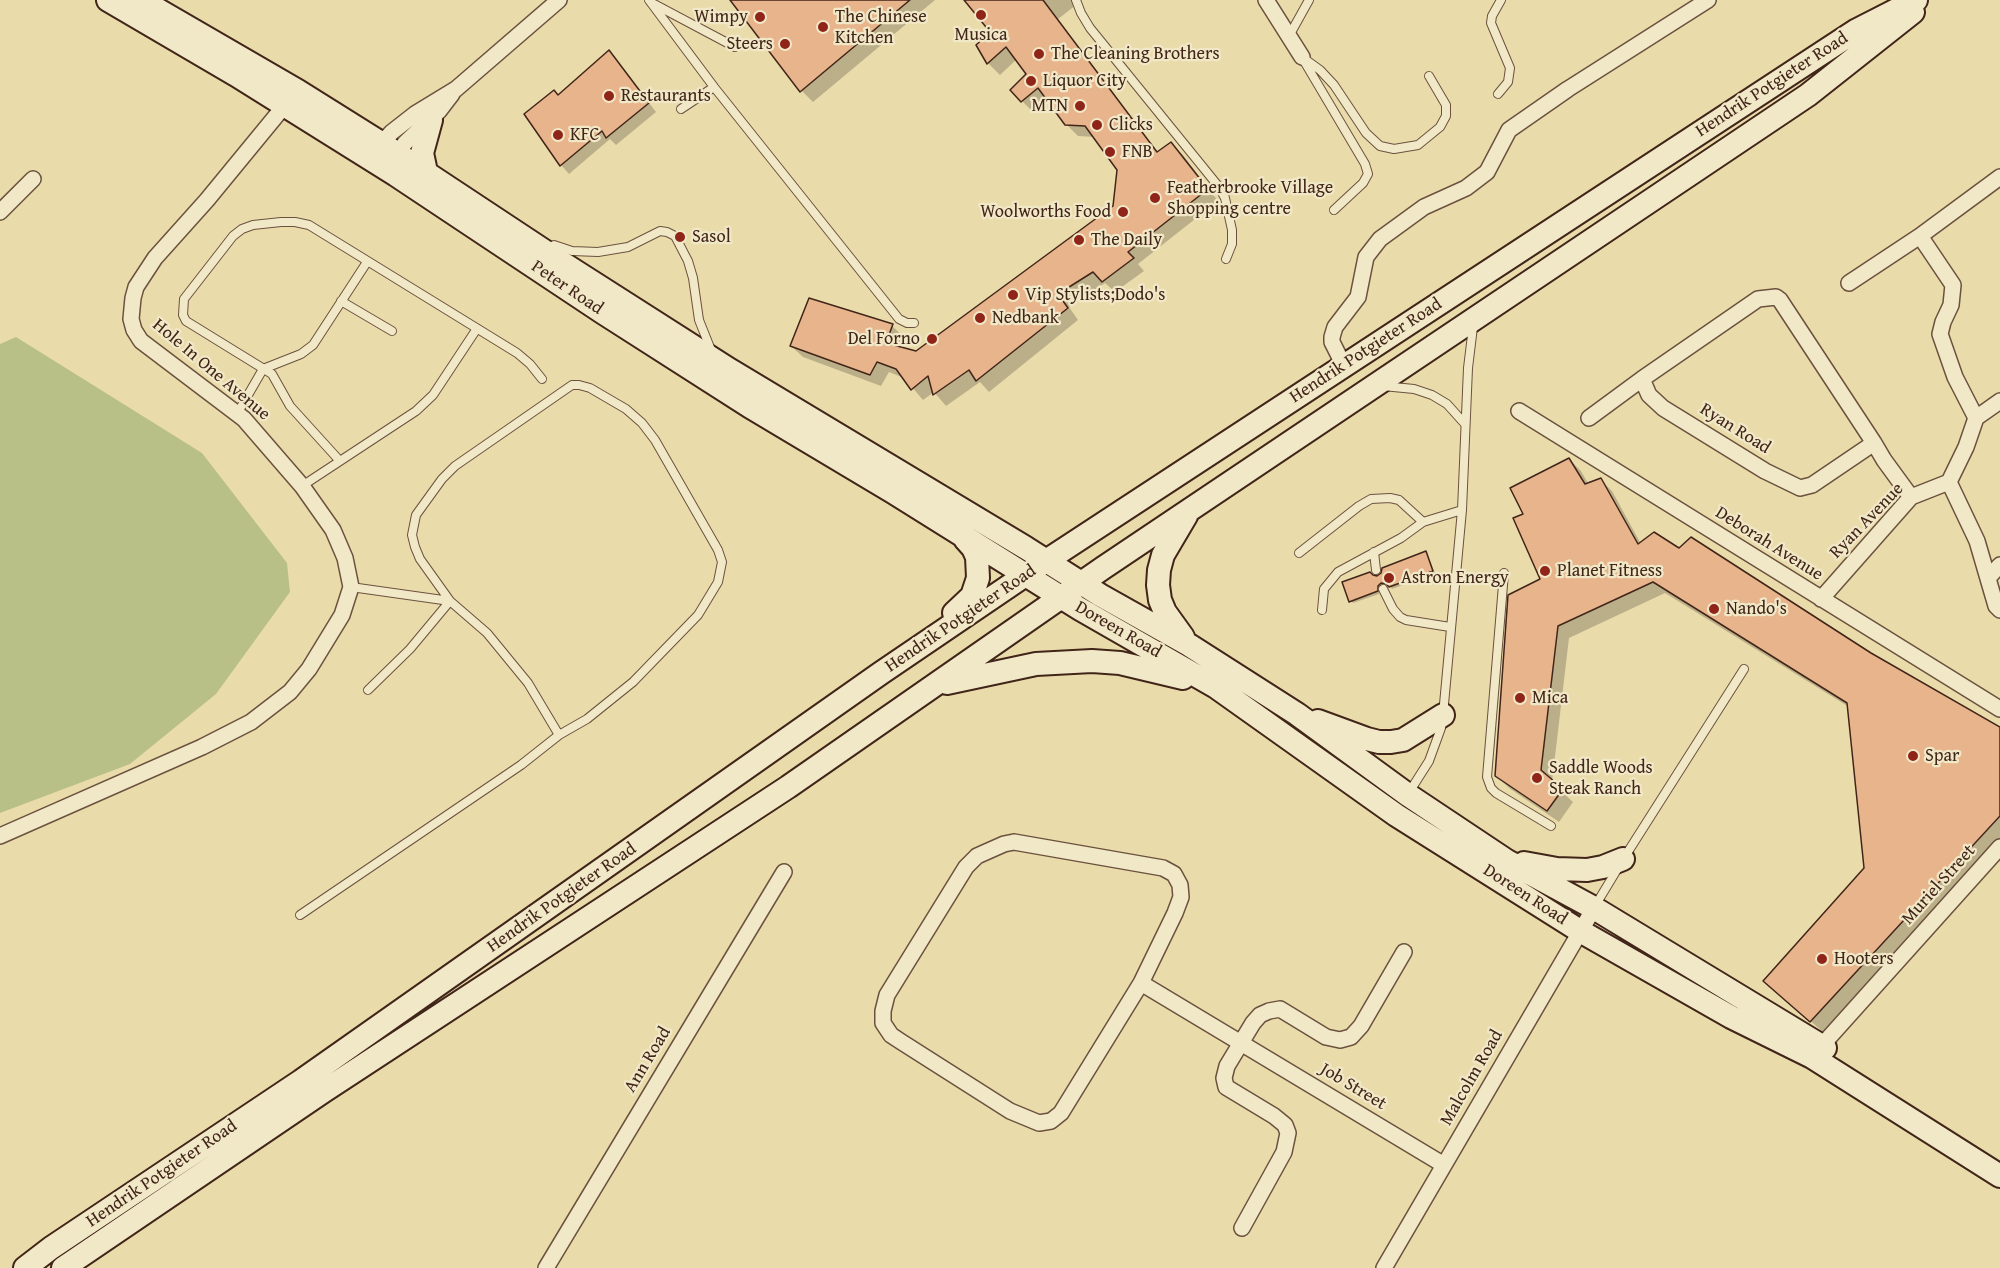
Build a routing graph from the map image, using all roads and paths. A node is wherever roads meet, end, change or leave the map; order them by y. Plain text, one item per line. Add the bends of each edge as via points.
1 (108, 0) edge
2 (141, 0) edge
3 (559, 0) edge
4 (1076, 0) edge
5 (1266, 0) edge
6 (1309, 0) edge
7 (1501, 0) edge
8 (1708, 0) edge
9 (1916, 0) edge
10 (1928, 0) edge
11 (650, 1) edge
12 (1289, 36) junction
13 (735, 47) dead end
14 (1302, 57) junction
15 (1429, 76) dead end
16 (714, 87) junction
17 (456, 89) junction
18 (1498, 94) dead end
19 (291, 99) junction
20 (681, 109) dead end
21 (431, 120) junction
22 (383, 156) junction
23 (426, 172) junction
24 (2000, 177) edge
25 (33, 179) dead end
26 (1334, 210) dead end
27 (0, 212) edge
28 (516, 231) junction
29 (1920, 236) junction
30 (1226, 259) dead end
31 (367, 262) junction
32 (1849, 283) dead end
33 (341, 301) junction
34 (1474, 319) junction
35 (914, 323) dead end
36 (476, 330) junction
37 (392, 331) dead end
38 (718, 362) junction
39 (1344, 366) junction
40 (264, 369) junction
41 (542, 379) dead end
42 (1642, 379) junction
43 (1373, 386) junction
44 (2000, 401) edge
45 (1519, 411) dead end
46 (237, 414) junction
47 (1589, 418) dead end
48 (1976, 418) junction
49 (1465, 424) junction
50 (1874, 443) junction
51 (339, 460) junction
52 (1949, 482) junction
53 (302, 486) junction
54 (1911, 497) junction
55 (1190, 510) junction
56 (1462, 510) junction
57 (1423, 522) junction
58 (962, 535) junction
59 (1374, 552) junction
60 (1299, 553) dead end
61 (1046, 561) junction
62 (2000, 565) edge
63 (1376, 570) dead end
64 (1504, 573) dead end
65 (1027, 576) junction
66 (1989, 577) junction
67 (1081, 583) junction
68 (351, 587) junction
69 (1383, 590) dead end
70 (1061, 596) junction
71 (1821, 599) junction
72 (450, 601) junction
73 (1322, 610) dead end
74 (2000, 610) edge
75 (1450, 627) junction
76 (1189, 645) junction
77 (1744, 669) dead end
78 (881, 673) junction
79 (935, 686) junction
80 (1216, 687) junction
81 (368, 690) dead end
82 (2000, 710) edge
83 (1297, 714) junction
84 (1443, 715) junction
85 (559, 735) junction
86 (1408, 795) junction
87 (1396, 815) junction
88 (1551, 826) dead end
89 (0, 836) edge
90 (2000, 847) edge
91 (1623, 859) junction
92 (1507, 861) junction
93 (784, 872) dead end
94 (1594, 908) junction
95 (300, 915) dead end
96 (1580, 931) junction
97 (1404, 952) dead end
98 (1141, 983) junction
99 (1242, 1042) junction
100 (1817, 1051) junction
101 (2000, 1161) edge
102 (1444, 1165) junction
103 (2000, 1176) edge
104 (1242, 1228) dead end
105 (25, 1268) edge
106 (63, 1268) edge
107 (546, 1268) edge
108 (1384, 1268) edge

1 - 19 main road, Peter Road via 236,75
2 - 19 main road, Peter Road
3 - 17 street
4 - 30 lane via 1090,28 1220,187 1232,230
5 - 12 street
6 - 12 lane
7 - 18 lane via 1491,23 1510,75
8 - 39 street via 1509,130 1486,172 1466,188 1424,207 1380,239 1366,257 1358,297 1332,337
9 - 39 main road, Hendrik Potgieter Road via 1857,30
10 - 34 main road, Hendrik Potgieter Road via 1808,95
11 - 13 lane
11 - 16 lane
12 - 14 street
14 - 15 lane via 1334,85 1366,133 1380,146 1394,149 1418,145 1440,127 1446,116 1446,105
14 - 26 lane via 1368,174 1364,183
16 - 20 lane
16 - 35 lane via 899,319
17 - 21 street
17 - 22 street via 392,132
19 - 22 main road, Peter Road
19 - 46 street, Hole In One Avenue via 155,258 133,298 131,319 141,341
21 - 22 street
21 - 23 main road via 423,142
22 - 23 main road, Peter Road
22 - 58 main road, Peter Road via 657,347
23 - 28 main road, Peter Road
24 - 29 street
25 - 27 street
28 - 38 main road, Peter Road
28 - 38 lane via 583,253 628,247 660,231 675,236 693,278 702,333
29 - 32 street
29 - 48 street via 1953,285 1940,334 1955,377
31 - 33 lane
31 - 36 lane
31 - 40 lane via 309,225 295,222 253,225 233,236 184,299 183,315 186,321
33 - 37 lane
33 - 40 lane via 309,350
34 - 43 main road, Hendrik Potgieter Road
34 - 49 lane
36 - 41 lane via 517,354
36 - 51 lane via 427,402
38 - 61 main road, Peter Road
39 - 61 main road, Hendrik Potgieter Road
40 - 46 lane
40 - 51 lane via 275,378 290,406
42 - 47 street
42 - 50 street, Ryan Road via 1649,395 1663,408 1795,486 1812,485
42 - 50 street via 1758,298 1776,297
43 - 49 lane via 1414,389 1432,395 1447,404
43 - 55 main road, Hendrik Potgieter Road
44 - 48 street
45 - 71 street, Deborah Avenue
46 - 53 street, Hole In One Avenue
48 - 52 street
49 - 56 lane
50 - 54 street
51 - 53 lane
52 - 54 street, Ryan Avenue
52 - 66 street via 1977,540
53 - 68 street, Hole In One Avenue via 333,530 345,558
54 - 71 street, Ryan Avenue
55 - 67 main road, Hendrik Potgieter Road
55 - 76 main road via 1163,555 1158,585 1165,612
56 - 57 lane
56 - 75 lane
57 - 59 lane
57 - 60 lane via 1399,500 1371,499
58 - 65 main road, Peter Road
58 - 78 main road via 977,557 977,587 972,596
59 - 63 lane
59 - 73 lane via 1330,579 1324,589
61 - 65 main road, Hendrik Potgieter Road
61 - 67 main road, Doreen Road
62 - 66 street
64 - 88 lane via 1488,783 1496,793
65 - 70 main road, Doreen Road
65 - 78 main road, Hendrik Potgieter Road
66 - 74 street
67 - 70 main road, Hendrik Potgieter Road
67 - 76 main road, Doreen Road
68 - 72 lane
68 - 89 street, Hole In One Avenue via 342,615 309,669 290,692 251,722
69 - 75 lane via 1400,617
70 - 79 main road, Hendrik Potgieter Road
70 - 80 main road, Doreen Road
71 - 82 street, Deborah Avenue
72 - 81 lane via 410,649
72 - 85 lane via 488,633 528,682
72 - 85 lane via 420,559 412,527 430,494 455,466 572,385 590,388 642,423 718,550 722,562 718,582 698,615 633,682 587,719
75 - 84 lane
76 - 83 main road, Doreen Road
77 - 91 lane
78 - 105 main road, Hendrik Potgieter Road via 301,1081
79 - 80 main road via 1036,664 1092,661 1158,670
79 - 106 main road, Hendrik Potgieter Road
80 - 87 main road, Doreen Road
83 - 84 main road via 1379,742 1403,740
83 - 86 main road, Doreen Road
84 - 86 lane via 1430,761
85 - 95 lane
86 - 87 lane
86 - 92 main road, Doreen Road
87 - 96 main road, Doreen Road
90 - 100 street, Muriel Street
91 - 92 main road via 1587,870
91 - 94 lane
92 - 94 main road, Doreen Road
93 - 107 street, Ann Road
94 - 96 street, Malcolm Road
94 - 100 main road, Doreen Road
96 - 100 main road, Doreen Road via 1731,1017
96 - 102 street, Malcolm Road
97 - 99 street via 1351,1037 1326,1037 1280,1009 1260,1016
98 - 98 street via 1061,1113 1051,1121 1039,1123 1010,1111 900,1041 883,1023 887,995 966,867 977,856 1014,842 1163,868 1174,874 1181,897
98 - 99 street, Job Street
99 - 102 street, Job Street
99 - 104 street via 1227,1066 1226,1087 1274,1116 1288,1133 1284,1152
100 - 101 main road, Doreen Road
100 - 103 main road, Doreen Road
102 - 108 street, Malcolm Road

